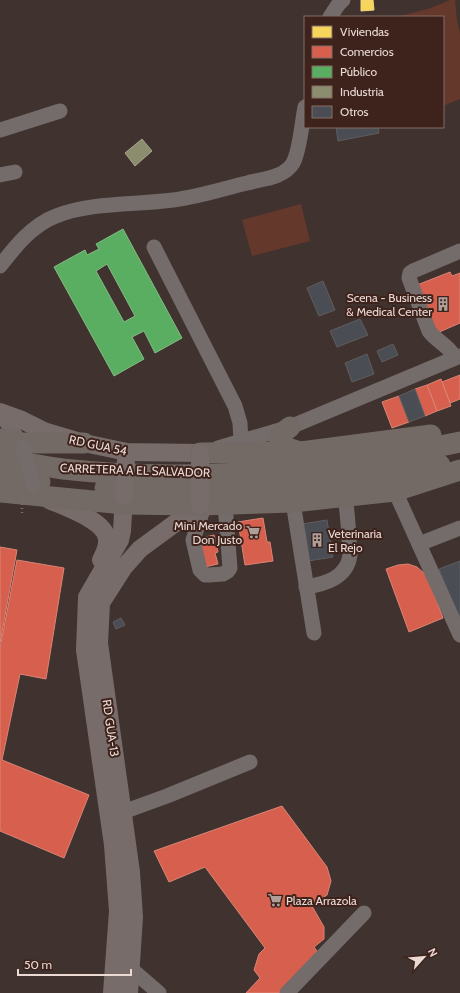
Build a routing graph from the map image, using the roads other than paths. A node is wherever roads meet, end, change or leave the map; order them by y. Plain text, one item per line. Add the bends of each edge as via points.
1 (343, 0) edge
2 (331, 16) edge
3 (60, 111) dead end
4 (304, 113) edge
5 (0, 130) edge
6 (15, 172) dead end
7 (0, 175) edge
8 (154, 247) dead end
9 (460, 251) edge
10 (0, 266) edge
11 (458, 357) edge
12 (0, 412) edge
13 (290, 427) junction
14 (460, 428) edge
15 (428, 435) junction
16 (460, 438) edge
17 (23, 439) junction
18 (0, 440) edge
19 (241, 441) junction
20 (460, 442) edge
21 (84, 443) junction
22 (301, 452) junction
23 (200, 453) junction
24 (126, 456) junction
25 (0, 459) edge
26 (459, 472) edge
27 (0, 477) edge
28 (394, 491) junction
29 (0, 492) edge
30 (36, 492) junction
31 (345, 496) junction
32 (124, 500) junction
33 (293, 502) junction
34 (210, 504) junction
35 (460, 528) edge
36 (419, 544) junction
37 (306, 587) junction
38 (87, 597) junction
39 (314, 633) dead end
40 (460, 635) edge
41 (250, 762) dead end
42 (123, 812) junction
43 (364, 913) dead end
44 (130, 968) junction
45 (112, 993) edge
46 (129, 993) edge
47 (159, 993) edge
48 (287, 993) edge

1 - 2 street
3 - 5 street
4 - 10 street via 297,153 293,163 280,174 187,198 94,207 62,214 34,228
6 - 7 street
8 - 19 street via 235,406 240,422
9 - 11 street via 414,270 409,278 429,331
11 - 13 street
12 - 17 street
12 - 21 main road, RD GUA 54 via 44,431
13 - 19 street
13 - 22 highway via 280,435 279,441 284,447
14 - 15 highway
15 - 16 highway
15 - 22 highway
17 - 18 highway
17 - 21 highway
17 - 30 street, bridge
19 - 23 street
20 - 25 highway, CARRETERA A EL SALVADOR via 319,467 179,475 63,469
21 - 24 main road, RD GUA 54
22 - 23 highway
23 - 24 main road, RD GUA 54
23 - 34 main road, bridge
24 - 32 main road, RD GUA-13, bridge
26 - 27 highway, CARRETERA A EL SALVADOR via 417,469 354,479 179,490 118,489
26 - 28 highway
28 - 31 highway
28 - 36 street
29 - 30 highway
30 - 32 highway
30 - 38 main road via 85,516 106,534 106,550
31 - 33 highway
31 - 37 street via 350,556 339,575 320,585
32 - 34 highway
32 - 38 main road, RD GUA-13 via 120,540
33 - 34 highway
33 - 37 street
34 - 42 main road, RD GUA-13 via 140,549 124,567 101,603 99,643
35 - 36 street
36 - 40 street
37 - 39 street
38 - 45 main road, RD GUA-13 via 85,650 113,844 118,911
41 - 42 street
42 - 44 main road, RD GUA-13 via 134,917
43 - 48 street
44 - 46 main road, RD GUA-13
44 - 47 street

